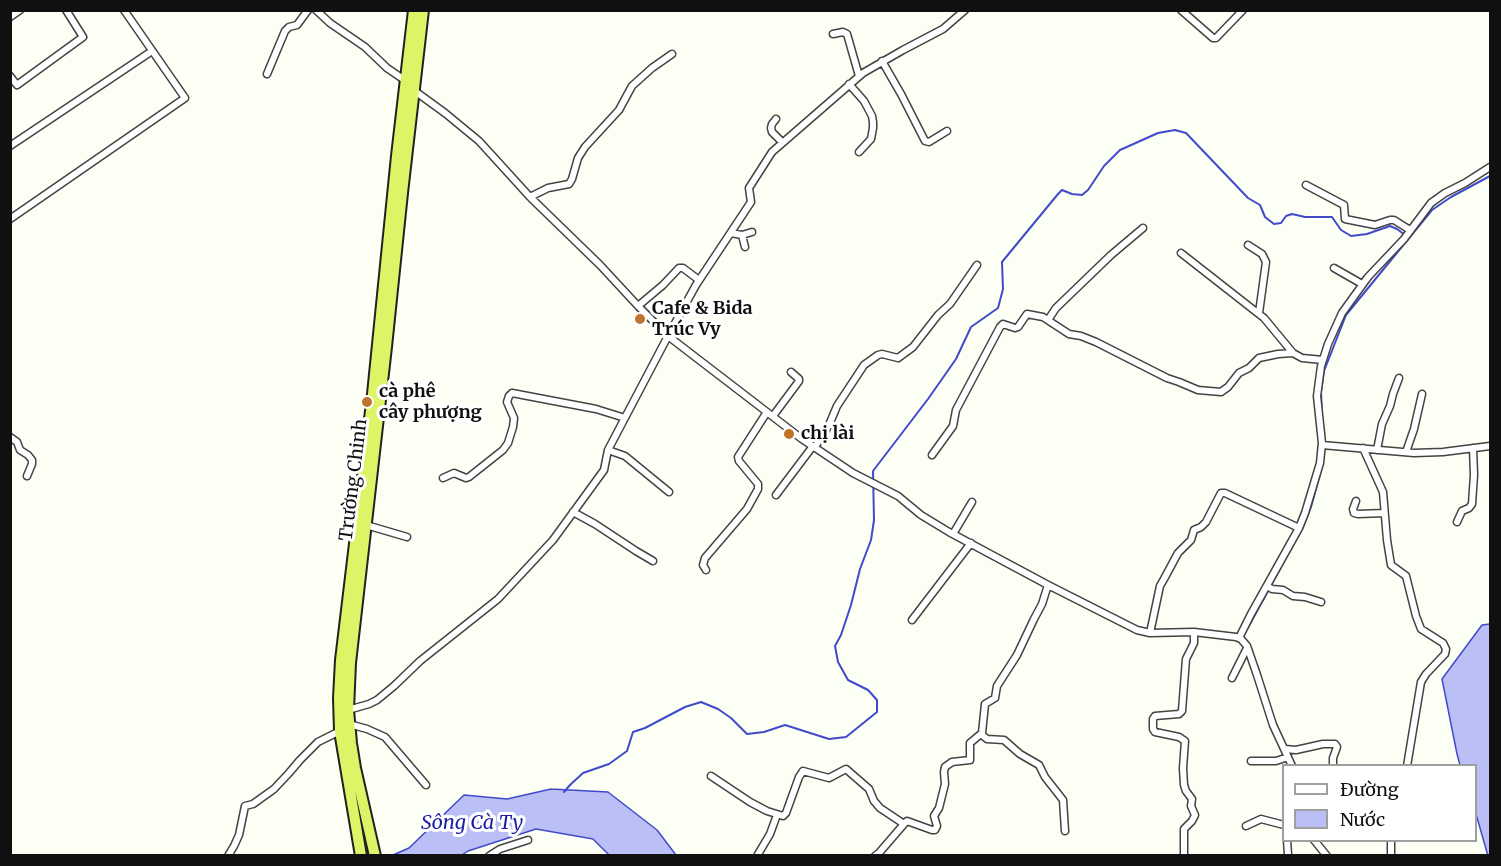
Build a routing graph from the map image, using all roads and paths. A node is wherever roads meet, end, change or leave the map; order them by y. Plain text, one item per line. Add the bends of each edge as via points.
1 (20, 10) edge
2 (66, 10) edge
3 (124, 10) edge
4 (308, 10) edge
5 (316, 10) edge
6 (414, 10) edge
7 (423, 10) edge
8 (965, 10) edge
9 (1181, 10) edge
10 (1243, 10) edge
11 (10, 17) edge
12 (833, 34) dead end
13 (152, 51) junction
14 (672, 54) dead end
15 (882, 62) junction
16 (267, 74) dead end
17 (10, 76) edge
18 (859, 76) junction
19 (405, 81) junction
20 (849, 84) junction
21 (414, 92) junction
22 (776, 119) dead end
23 (947, 131) dead end
24 (782, 142) junction
25 (10, 146) edge
26 (860, 152) dead end
27 (1491, 167) edge
28 (1306, 185) dead end
29 (530, 196) junction
30 (10, 219) edge
31 (1143, 228) dead end
32 (1410, 230) junction
33 (732, 232) junction
34 (752, 232) dead end
35 (742, 235) junction
36 (1248, 245) dead end
37 (746, 247) dead end
38 (1181, 254) dead end
39 (977, 265) dead end
40 (1334, 268) dead end
41 (699, 280) junction
42 (1362, 284) junction
43 (638, 306) junction
44 (1259, 313) junction
45 (1048, 320) junction
46 (668, 336) junction
47 (1293, 353) junction
48 (1323, 360) junction
49 (791, 372) dead end
50 (1399, 378) dead end
51 (1422, 394) dead end
52 (770, 414) junction
53 (625, 418) junction
54 (10, 437) edge
55 (1326, 445) junction
56 (814, 446) junction
57 (1491, 446) edge
58 (1362, 448) junction
59 (1473, 448) junction
60 (608, 450) junction
61 (1377, 450) junction
62 (1406, 452) junction
63 (932, 455) dead end
64 (27, 476) dead end
65 (443, 478) dead end
66 (669, 492) dead end
67 (776, 495) dead end
68 (1356, 501) dead end
69 (972, 502) dead end
70 (573, 512) junction
71 (1384, 513) junction
72 (1457, 522) dead end
73 (366, 525) junction
74 (1299, 528) junction
75 (953, 534) junction
76 (407, 537) dead end
77 (971, 543) junction
78 (653, 561) dead end
79 (706, 570) dead end
80 (1047, 585) junction
81 (1267, 586) junction
82 (1321, 602) dead end
83 (912, 620) dead end
84 (1194, 632) junction
85 (1150, 633) junction
86 (1239, 638) junction
87 (1247, 648) junction
88 (1232, 678) dead end
89 (348, 710) junction
90 (345, 728) junction
91 (981, 734) junction
92 (1284, 749) junction
93 (1288, 757) junction
94 (1251, 761) dead end
95 (1292, 764) edge
96 (1333, 764) edge
97 (1407, 764) edge
98 (711, 776) dead end
99 (426, 785) dead end
100 (777, 815) junction
101 (904, 824) junction
102 (1282, 824) edge
103 (1246, 826) dead end
104 (1065, 831) dead end
105 (528, 840) dead end
106 (1316, 842) edge
107 (374, 850) edge
108 (228, 855) edge
109 (361, 855) edge
110 (489, 855) edge
111 (757, 855) edge
112 (875, 855) edge
113 (1184, 855) edge
114 (1327, 855) edge

1 - 11 street
2 - 17 street via 83,38 17,85
3 - 13 street
4 - 16 street via 297,25 285,31
5 - 19 street
6 - 19 highway, Trường Chinh
7 - 21 highway, Trường Chinh
8 - 15 street via 943,29
9 - 10 street via 1213,38
12 - 18 street via 847,34
13 - 25 street
13 - 30 street via 185,98
14 - 29 street via 632,86 619,110 585,147 569,184
15 - 18 street
15 - 23 street via 925,141
18 - 20 street
19 - 21 street
19 - 90 highway, Trường Chinh via 341,660 339,698
20 - 24 street
20 - 26 street via 864,101 873,122 871,139
21 - 29 street via 476,138
21 - 73 highway, Trường Chinh
22 - 24 street via 772,132
24 - 33 street via 750,185 751,202
27 - 32 street via 1434,200
28 - 32 street via 1344,205 1345,219 1375,225 1394,220
29 - 43 street
31 - 45 street via 1056,308
32 - 42 street
33 - 35 street
33 - 41 street
34 - 35 street
35 - 37 street
36 - 44 street via 1262,254 1266,262
38 - 44 street
39 - 56 street via 913,347 898,358 878,355 864,365
40 - 42 street
41 - 43 street via 679,268
41 - 46 street
42 - 48 street via 1342,314
43 - 46 street
44 - 47 street
45 - 47 street via 1069,334 1096,342 1198,390 1221,392 1259,358
45 - 63 street via 1027,314 1018,327 1000,327 956,410 953,426
46 - 52 street
46 - 53 street
47 - 48 street via 1305,359
48 - 55 street via 1317,392
49 - 52 street via 799,381
50 - 61 street
51 - 62 street
52 - 56 street
52 - 79 street via 738,457 758,489 747,509 705,558
53 - 60 street
53 - 65 street via 512,393 507,402 514,418 513,427 503,450 469,477 454,473
54 - 64 street via 32,460
55 - 58 street
55 - 74 street
56 - 67 street
56 - 75 street
57 - 59 street
58 - 61 street
58 - 71 street via 1383,489
59 - 62 street
59 - 72 street via 1472,504 1462,511
60 - 66 street via 622,454
60 - 70 street via 604,470
61 - 62 street
68 - 71 street via 1354,513
69 - 75 street
70 - 78 street
70 - 89 street via 553,540 498,599 377,700
71 - 97 street via 1391,565 1409,582 1421,629 1446,649 1421,682
73 - 76 street
73 - 89 highway, Trường Chinh
74 - 81 street
74 - 85 street via 1221,494 1204,525 1194,530 1167,572
75 - 77 street
77 - 80 street
77 - 83 street
80 - 85 street
80 - 91 street via 1042,604 997,686 995,698 985,704
81 - 82 street via 1290,596
81 - 86 street
84 - 85 street
84 - 86 street
84 - 113 street via 1194,643 1186,659 1182,711 1152,719 1155,732 1179,736 1185,741 1184,784 1195,817 1184,829
86 - 87 street
87 - 88 street
87 - 92 street via 1269,717
89 - 90 highway, Trường Chinh
90 - 99 street via 367,729 385,737
90 - 107 highway, Trường Chinh
90 - 108 street via 318,742 274,789 245,806 239,835
90 - 109 highway, Trường Chinh
91 - 101 street via 969,744 970,760 945,767 945,784 934,816 937,830 907,821
91 - 104 street via 987,739 1004,740 1039,765 1063,800
92 - 93 street
92 - 96 street via 1335,744
93 - 94 street
93 - 95 street
98 - 100 street
100 - 101 street via 786,813 803,771 829,778 846,769 869,789 880,808
100 - 111 street
101 - 112 street
102 - 103 street via 1261,819
105 - 110 street
106 - 114 street

